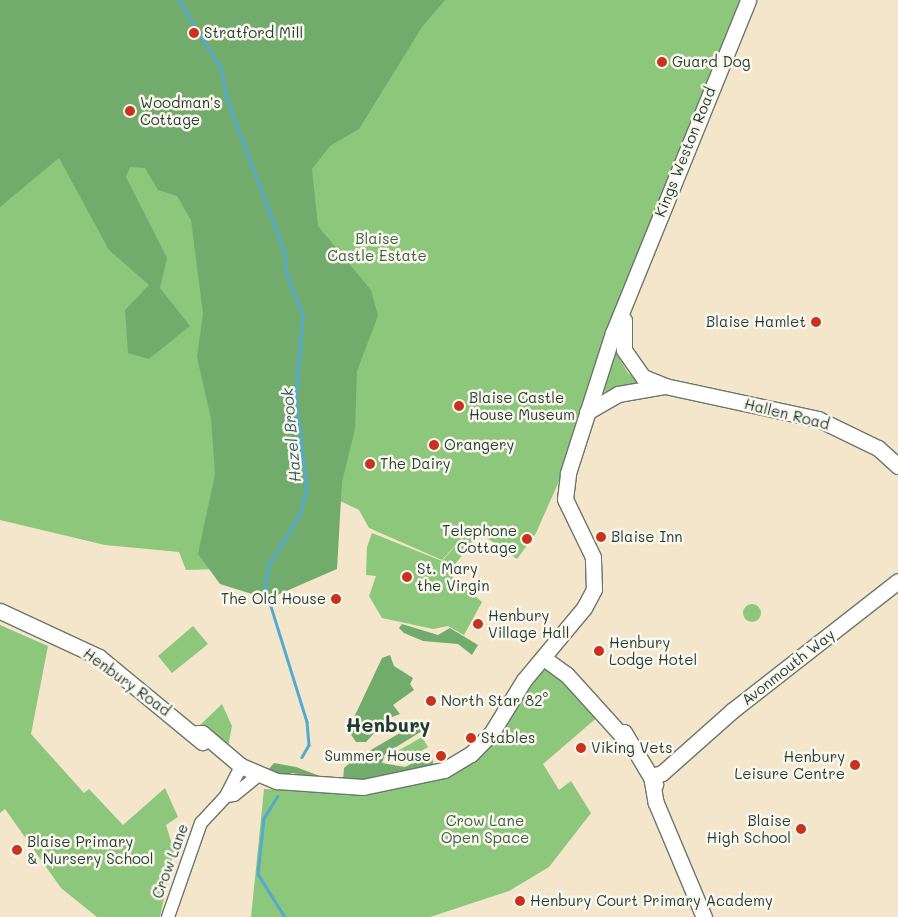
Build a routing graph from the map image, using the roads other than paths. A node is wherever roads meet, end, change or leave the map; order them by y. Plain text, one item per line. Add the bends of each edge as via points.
1 (748, 0) edge
2 (625, 305) junction
3 (665, 386) junction
4 (587, 412) junction
5 (898, 466) edge
6 (898, 581) edge
7 (0, 611) edge
8 (547, 654) junction
9 (241, 766) junction
10 (259, 775) junction
11 (651, 776) junction
12 (226, 796) junction
13 (168, 917) edge
14 (704, 917) edge

1 - 2 main road, Kings Weston Road
2 - 3 main road, Hallen Road via 622,339 628,360 643,376
2 - 4 main road, Henbury Road
3 - 4 main road, Hallen Road via 618,394
3 - 5 main road, Hallen Road via 818,418 878,448
4 - 8 main road, Henbury Road via 568,473 566,499 593,557 596,582 584,608
6 - 11 main road, Avonmouth Way
7 - 9 main road, Henbury Road via 99,658 197,734 202,732 210,743
8 - 10 main road, Henbury Road via 524,680 482,745 444,770 363,787 313,787
8 - 11 main road via 622,735
9 - 10 main road, Henbury Road
9 - 12 street, Crow Lane
10 - 12 street, Crow Lane via 234,795
11 - 14 main road via 651,791
12 - 13 street, Crow Lane via 194,833

